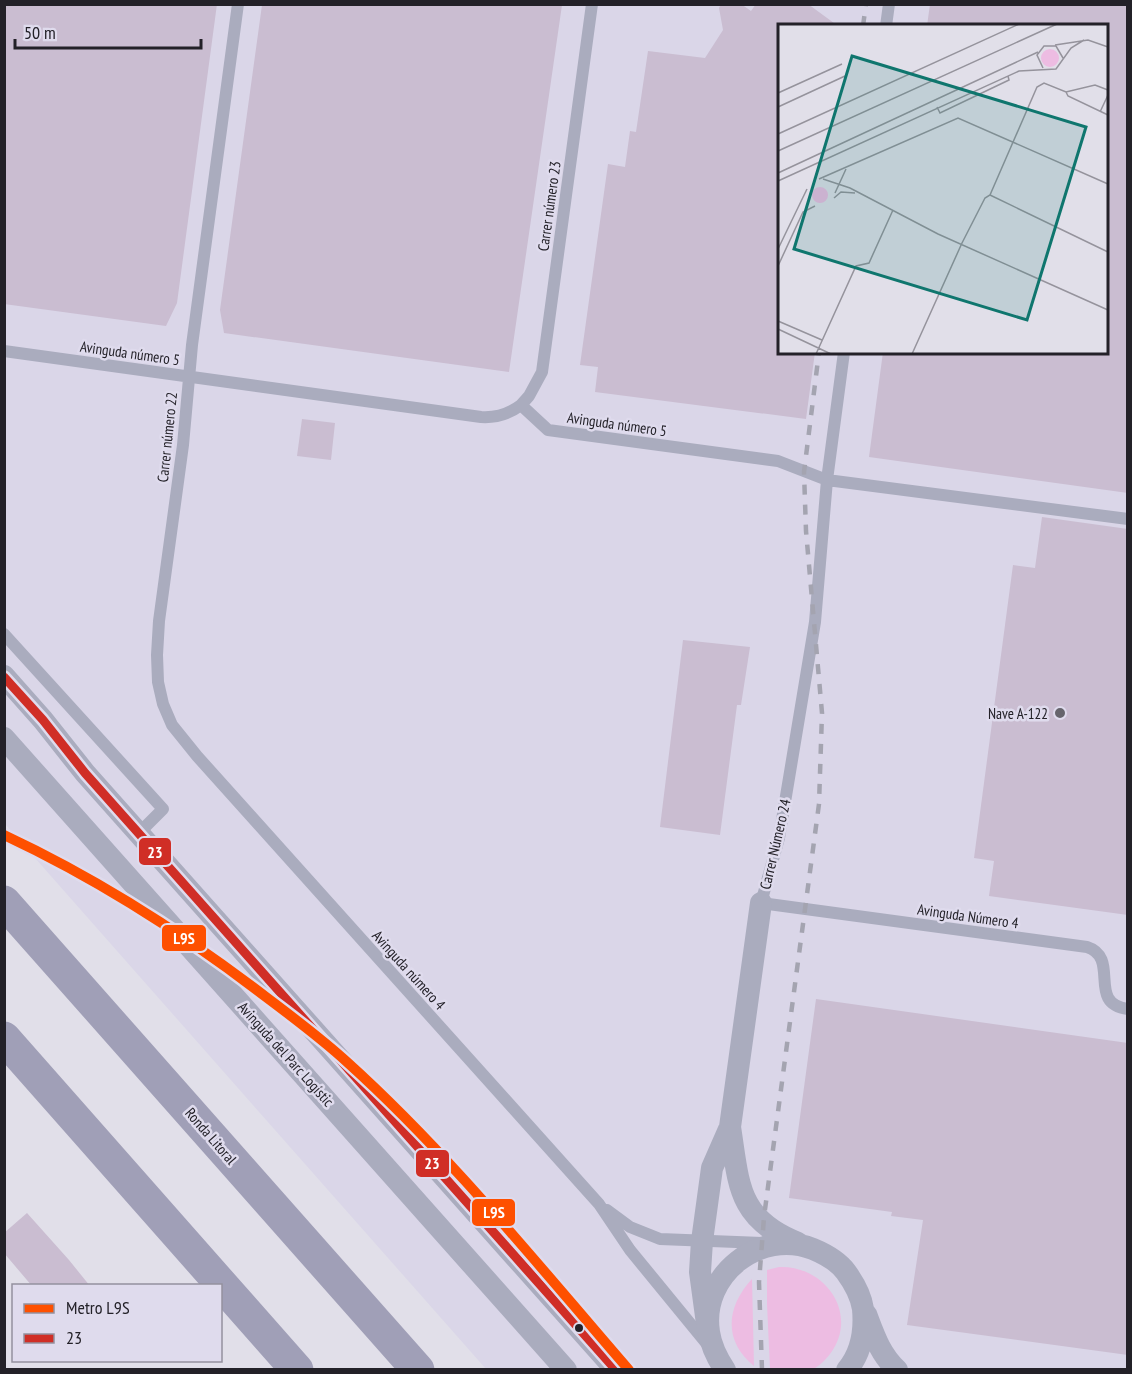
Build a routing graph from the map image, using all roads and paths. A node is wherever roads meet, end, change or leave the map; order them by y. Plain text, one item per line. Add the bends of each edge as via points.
1 (238, 4) edge
2 (592, 4) edge
3 (889, 4) edge
4 (886, 24) edge
5 (4, 351) edge
6 (844, 354) edge
7 (189, 376) junction
8 (521, 405) junction
9 (827, 480) junction
10 (1128, 519) edge
11 (4, 634) edge
12 (4, 676) edge
13 (4, 738) edge
14 (197, 756) joint
15 (138, 834) junction
16 (4, 902) edge
17 (761, 903) junction
18 (1128, 1009) edge
19 (4, 1038) edge
20 (730, 1127) junction
21 (599, 1204) junction
22 (702, 1241) junction
23 (793, 1244) junction
24 (221, 1284) edge
25 (222, 1285) edge
26 (862, 1305) junction
27 (708, 1331) junction
28 (720, 1361) edge
29 (849, 1369) edge
30 (297, 1370) edge
31 (418, 1370) edge
32 (566, 1370) edge
33 (616, 1370) edge
34 (897, 1370) edge

1 - 7 lane, Carrer número 22
2 - 8 lane, Carrer número 23 via 542,372
3 - 4 lane
5 - 7 lane, Avinguda número 5
6 - 9 lane, Carrer Número 24
7 - 8 lane, Avinguda número 5 via 481,417 503,415
7 - 14 lane, Carrer número 22 via 157,655 163,704 172,724
8 - 9 lane, Avinguda número 5 via 548,430 778,461
9 - 10 lane, Avinguda número 5
9 - 17 lane, Carrer Número 24 via 815,622 779,838
11 - 15 lane via 164,809
12 - 15 street
13 - 32 street, Avinguda del Parc Logístic
14 - 21 lane, Avinguda número 4
15 - 33 street
16 - 31 highway, Ronda Litoral
17 - 18 lane, Avinguda Número 4 via 1087,947 1103,958 1106,995 1112,1003
17 - 20 street, Carrer Número 24
19 - 24 highway
20 - 22 street, Carrer Número 24 via 712,1168
20 - 23 street via 738,1180 751,1211 770,1230
21 - 22 lane, Avinguda número 4 via 644,1234 676,1241
21 - 28 lane, Avinguda número 4 via 630,1250
22 - 23 lane, Avinguda número 4
22 - 27 street, Carrer Número 24 via 700,1272
23 - 26 street via 824,1253 842,1266 855,1284
23 - 27 street via 761,1247 730,1267 716,1286 709,1308
25 - 30 highway
26 - 29 street via 860,1348
26 - 34 street via 878,1347
27 - 28 street

